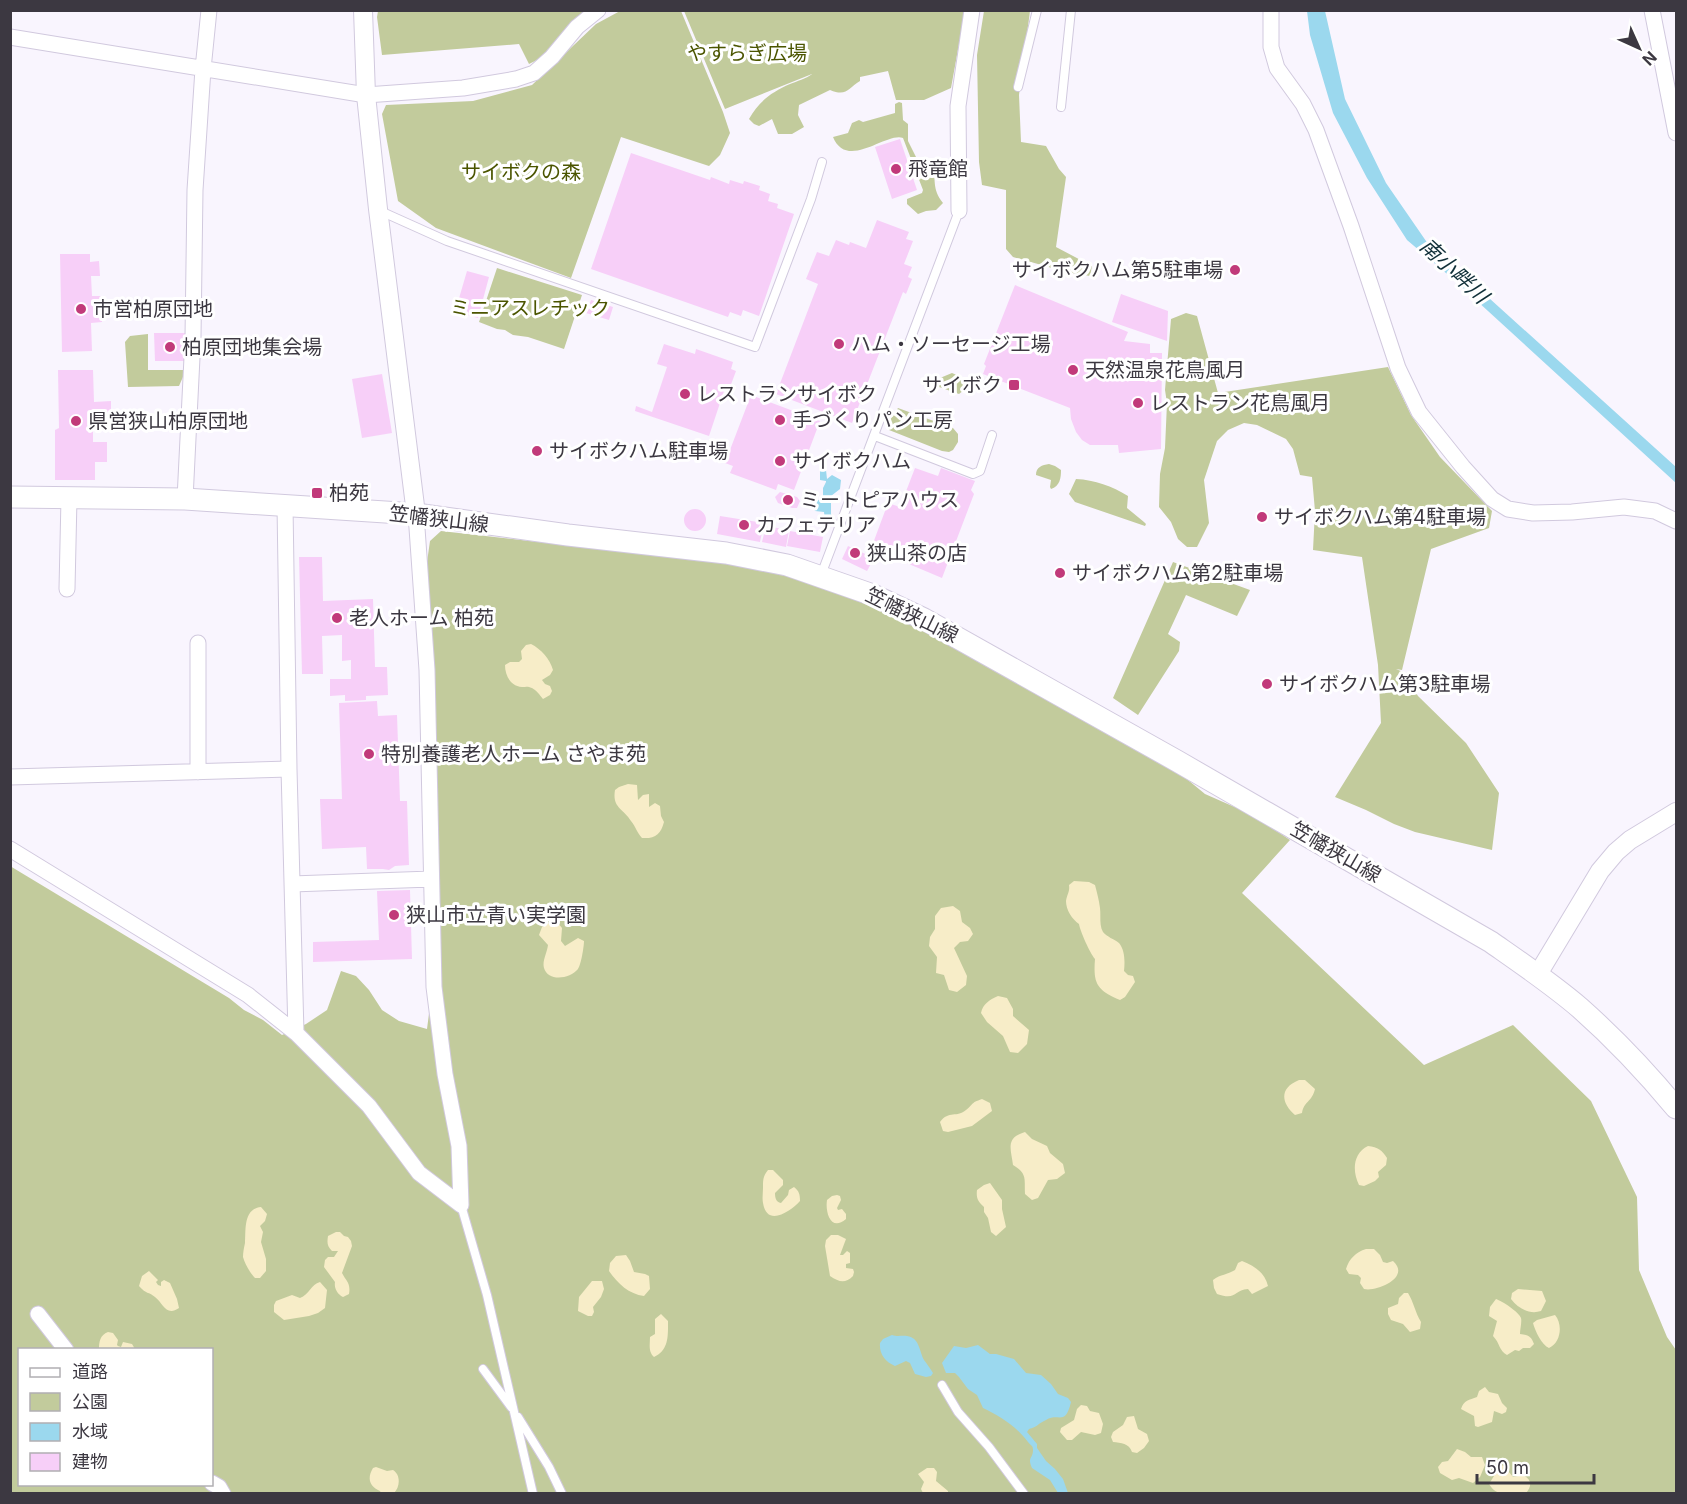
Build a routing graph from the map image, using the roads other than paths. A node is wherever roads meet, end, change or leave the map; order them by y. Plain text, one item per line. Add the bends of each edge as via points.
1 (209, 10) edge
2 (363, 10) edge
3 (598, 10) edge
4 (972, 10) edge
5 (1037, 10) edge
6 (1071, 10) edge
7 (1271, 10) edge
8 (1652, 10) edge
9 (10, 37) edge
10 (203, 69) junction
11 (1018, 87) dead end
12 (366, 95) junction
13 (1061, 107) dead end
14 (1677, 133) edge
15 (822, 162) dead end
16 (378, 209) junction
17 (959, 212) joint
18 (992, 435) dead end
19 (875, 436) junction
20 (10, 497) edge
21 (69, 498) junction
22 (185, 499) junction
23 (285, 505) junction
24 (416, 514) junction
25 (1677, 521) edge
26 (821, 576) junction
27 (68, 589) dead end
28 (198, 643) dead end
29 (290, 769) junction
30 (198, 772) junction
31 (10, 777) edge
32 (1677, 812) edge
33 (10, 849) edge
34 (432, 879) junction
35 (292, 884) junction
36 (1538, 974) junction
37 (296, 1033) junction
38 (1677, 1108) edge
39 (461, 1205) junction
40 (38, 1314) dead end
41 (64, 1348) edge
42 (483, 1369) dead end
43 (942, 1385) dead end
44 (514, 1411) junction
45 (533, 1494) edge
46 (562, 1494) edge
47 (1024, 1494) edge

1 - 10 street
2 - 12 street
3 - 12 street via 534,73 463,88
4 - 17 street via 958,106
5 - 11 lane
6 - 13 lane
7 - 25 street via 1271,47 1276,68 1303,104 1316,130 1398,368 1419,412 1434,431 1492,499 1508,509 1533,513 1624,507 1655,511
8 - 14 street
9 - 10 street
10 - 12 street
10 - 22 street
12 - 16 street
15 - 16 lane via 755,347 447,241
16 - 24 street
17 - 19 lane
18 - 19 lane via 980,471 973,474
19 - 26 lane
20 - 21 main road, 笠幡狭山線
21 - 22 main road, 笠幡狭山線
21 - 27 street
22 - 23 main road, 笠幡狭山線
23 - 24 main road, 笠幡狭山線
23 - 29 street
24 - 26 main road, 笠幡狭山線 via 726,553
24 - 34 street via 427,670
26 - 36 main road, 笠幡狭山線 via 898,605 1007,665 1449,917
28 - 30 street
29 - 30 street
29 - 35 street
30 - 31 street
32 - 36 street via 1616,852 1600,871
33 - 37 street via 248,995
34 - 35 street
34 - 39 street via 434,987 459,1146
35 - 37 street
36 - 38 main road, 笠幡狭山線 via 1618,1044
37 - 39 street via 369,1106 419,1173
39 - 44 lane
40 - 41 street
42 - 44 lane
43 - 47 lane via 958,1412
44 - 45 lane
44 - 46 lane

